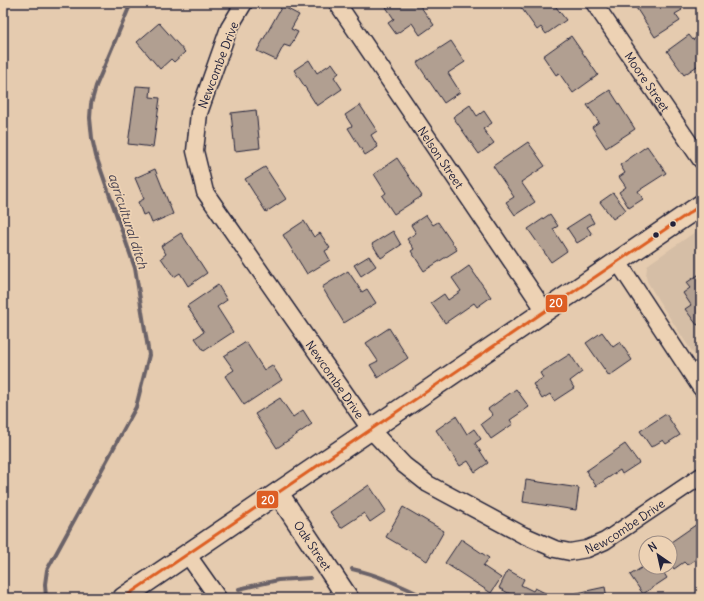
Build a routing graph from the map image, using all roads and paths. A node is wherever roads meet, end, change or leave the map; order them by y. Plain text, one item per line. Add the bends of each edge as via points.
1 (244, 3) edge
2 (337, 3) edge
3 (594, 3) edge
4 (701, 160) edge
5 (701, 206) edge
6 (618, 262) junction
7 (545, 311) junction
8 (701, 388) edge
9 (370, 429) junction
10 (701, 476) edge
11 (278, 493) junction
12 (187, 554) junction
13 (123, 598) edge
14 (218, 598) edge
15 (348, 598) edge

1 - 9 street, Newcombe Drive via 229,28 199,113 195,151 205,192
2 - 7 street, Nelson Street
3 - 4 street, Moore Street
5 - 6 street
6 - 7 street
6 - 8 street
7 - 9 street
9 - 10 street, Newcombe Drive via 404,465 428,484 523,535 555,549 570,552 587,549 605,540
9 - 11 street
11 - 12 street
11 - 15 street, Oak Street
12 - 13 street
12 - 14 street

